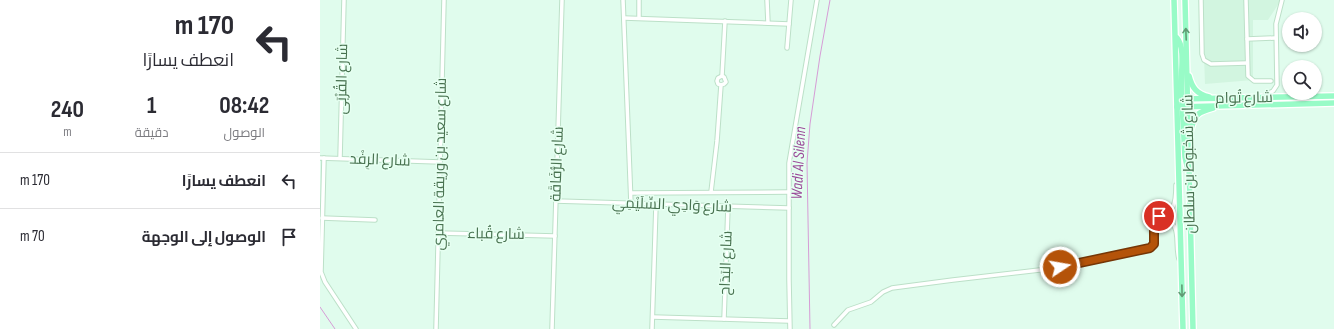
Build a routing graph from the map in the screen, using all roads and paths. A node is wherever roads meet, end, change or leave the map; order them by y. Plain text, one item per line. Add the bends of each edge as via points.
1 (344, 0) edge
2 (444, 0) edge
3 (562, 0) edge
4 (623, 0) edge
5 (639, 0) edge
6 (767, 0) edge
7 (791, 0) edge
8 (817, 0) edge
9 (1174, 0) edge
10 (1185, 0) edge
11 (1201, 0) edge
12 (1246, 0) edge
13 (1282, 0) edge
14 (624, 18) junction
15 (639, 18) junction
16 (725, 21) junction
17 (768, 23) junction
18 (789, 24) junction
19 (1275, 38) junction
20 (1247, 39) junction
21 (787, 48) dead end
22 (1247, 63) junction
23 (1187, 68) junction
24 (1271, 81) dead end
25 (1334, 96) edge
26 (1258, 98) junction
27 (1223, 100) junction
28 (1182, 103) junction
29 (1334, 103) edge
30 (1202, 106) junction
31 (1219, 106) junction
32 (1189, 135) junction
33 (322, 158) edge
34 (340, 158) junction
35 (440, 162) junction
36 (1179, 168) junction
37 (1189, 170) junction
38 (711, 192) junction
39 (789, 192) junction
40 (631, 193) junction
41 (556, 201) junction
42 (631, 204) junction
43 (656, 204) junction
44 (728, 207) junction
45 (788, 208) junction
46 (1159, 216) junction
47 (322, 218) junction
48 (375, 220) dead end
49 (438, 233) junction
50 (554, 236) junction
51 (1181, 265) junction
52 (652, 317) junction
53 (724, 319) junction
54 (789, 321) junction
55 (834, 326) dead end
56 (356, 329) edge
57 (436, 329) edge
58 (552, 329) edge
59 (652, 329) edge
60 (790, 329) edge
61 (1183, 329) edge
62 (1193, 329) edge

1 - 34 street, شارع القُرْبَى
2 - 35 street, شارع سعيد بن وريقة العامري
3 - 41 street, شارع الرُّفَاقَة
4 - 14 street
5 - 15 street
6 - 17 street
7 - 18 street
8 - 39 street via 790,155
9 - 28 main road, شارع شخبوط بن سلطان
23 -> 10 main road, شارع شخبوط بن سلطان
11 - 22 street via 1204,60 1211,64
12 - 20 street
13 - 19 street
14 - 15 street
14 - 40 street
15 - 16 street
16 - 17 street
16 - 38 street via 722,76 726,82 721,85
17 - 18 street
18 - 21 street
19 - 20 street
19 - 26 street via 1277,85 1273,91
20 - 22 street
22 - 24 street via 1248,76 1251,80
23 - 27 main road via 1196,91
23 - 28 main road, شارع شخبوط بن سلطان
25 - 26 main road, شارع تُوام
26 - 27 main road, شارع تُوام
27 - 28 main road, شارع تُوام
27 - 30 main road via 1202,101
28 - 30 main road, شارع تُوام
28 - 32 main road, شارع شخبوط بن سلطان
28 - 36 main road, شارع شخبوط بن سلطان
28 - 37 main road via 1185,157
29 - 31 main road, شارع تُوام
30 - 31 main road, شارع تُوام
31 - 32 main road via 1197,114
32 - 37 main road, شارع شخبوط بن سلطان
33 - 34 street, شارع الرِفْد
33 - 47 street
34 - 35 street, شارع الرِفْد
35 - 49 street, شارع سعيد بن وريقة العامري
36 - 46 street via 1175,203 1169,211
36 - 51 main road, شارع شخبوط بن سلطان
37 - 62 main road, شارع شخبوط بن سلطان
38 - 39 street
38 - 40 street
39 - 45 street
40 - 42 street
41 - 42 street, شارع وَادِي السِّلَيْمِي
41 - 50 street, شارع الرُّفَاقَة
42 - 43 street, شارع وَادِي السِّلَيْمِي
43 - 44 street, شارع وَادِي السِّلَيْمِي
43 - 52 street
44 - 45 street, شارع وَادِي السِّلَيْمِي
44 - 53 street, شارع البَدَاح
45 - 54 street
46 - 51 street via 1172,222 1176,230
46 - 55 street via 1154,216 1154,244 1150,248 1048,269 892,288 871,302 848,310
47 - 48 street
47 - 56 street via 322,277
49 - 50 street, شارع قُباء
49 - 57 street, شارع سعيد بن وريقة العامري
50 - 58 street, شارع الرُّفَاقَة
51 -> 61 main road, شارع شخبوط بن سلطان
52 - 53 street
52 - 59 street
53 - 54 street
54 - 60 street

